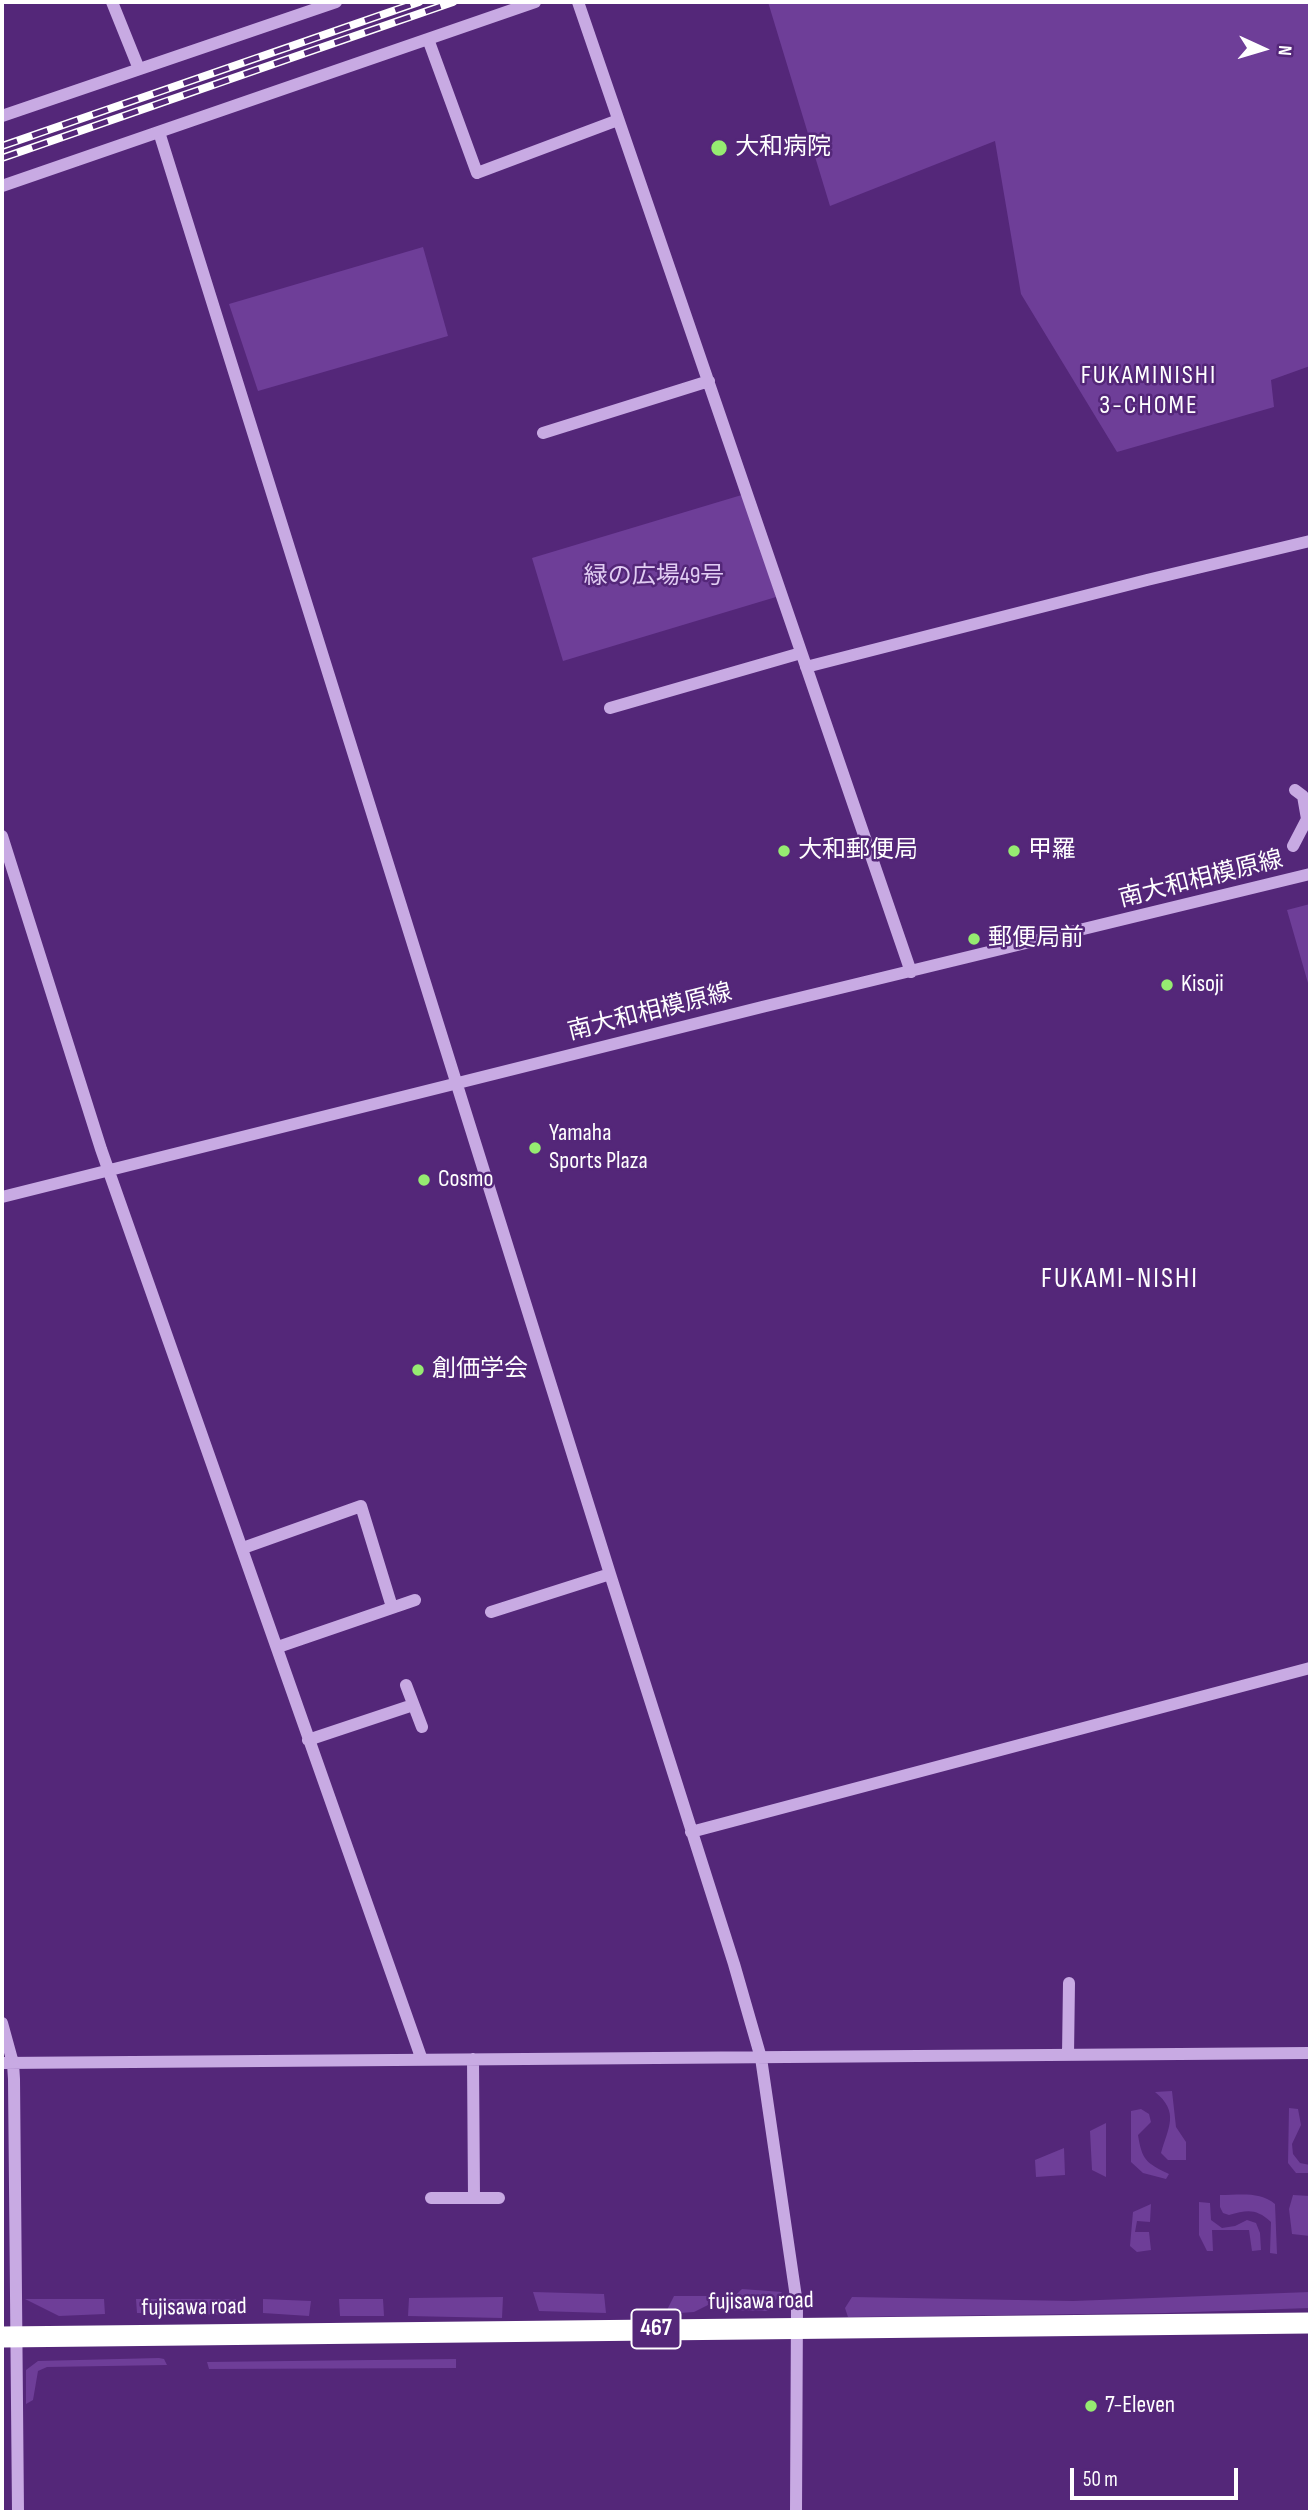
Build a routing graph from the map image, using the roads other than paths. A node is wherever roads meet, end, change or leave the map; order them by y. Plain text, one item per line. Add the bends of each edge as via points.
1 (112, 2) edge
2 (336, 2) edge
3 (535, 2) edge
4 (578, 2) edge
5 (428, 38) junction
6 (139, 69) junction
7 (2, 116) edge
8 (618, 120) junction
9 (159, 132) junction
10 (2, 186) edge
11 (709, 381) junction
12 (543, 433) dead end
13 (1310, 541) edge
14 (801, 653) junction
15 (806, 667) junction
16 (611, 708) dead end
17 (1295, 790) dead end
18 (2, 836) edge
19 (1293, 846) dead end
20 (1310, 874) edge
21 (911, 972) junction
22 (457, 1083) junction
23 (109, 1170) junction
24 (2, 1197) edge
25 (243, 1548) junction
26 (610, 1574) junction
27 (415, 1600) dead end
28 (392, 1607) junction
29 (491, 1612) dead end
30 (278, 1647) junction
31 (1310, 1668) edge
32 (405, 1685) dead end
33 (413, 1705) junction
34 (422, 1727) dead end
35 (308, 1740) junction
36 (691, 1832) junction
37 (1069, 1983) dead end
38 (2, 2023) edge
39 (1310, 2053) edge
40 (1068, 2055) junction
41 (761, 2058) junction
42 (473, 2059) junction
43 (422, 2060) junction
44 (7, 2063) edge
45 (431, 2198) dead end
46 (474, 2198) junction
47 (499, 2198) dead end
48 (1310, 2323) edge
49 (798, 2328) junction
50 (9, 2337) edge
51 (18, 2512) edge
52 (796, 2512) edge

1 - 6 street
2 - 6 street
3 - 5 street
4 - 8 street
5 - 8 street via 477,173
5 - 9 street
6 - 7 street
8 - 11 street
9 - 10 street
9 - 22 street
11 - 12 street
11 - 14 street
13 - 15 street
14 - 15 street
14 - 16 street
15 - 21 street
17 - 19 street via 1303,796 1307,819
18 - 23 street
20 - 21 street, 南大和相模原線
21 - 22 street, 南大和相模原線
22 - 23 street, 南大和相模原線
22 - 26 street
23 - 24 street, 南大和相模原線
23 - 25 street
25 - 28 street via 361,1506
25 - 30 street
26 - 29 street
26 - 36 street
27 - 28 street
28 - 30 street
30 - 35 street
31 - 36 street
32 - 33 street
33 - 34 street
33 - 35 street
35 - 43 street
36 - 41 street
37 - 40 street
38 - 44 street
39 - 40 street
40 - 41 street
41 - 42 street
41 - 49 street
42 - 43 street
42 - 46 street
43 - 44 street
44 - 50 street
45 - 46 street
46 - 47 street
48 - 49 highway, fujisawa road / 467
49 - 50 highway, fujisawa road / 467
49 - 52 street
50 - 51 street

